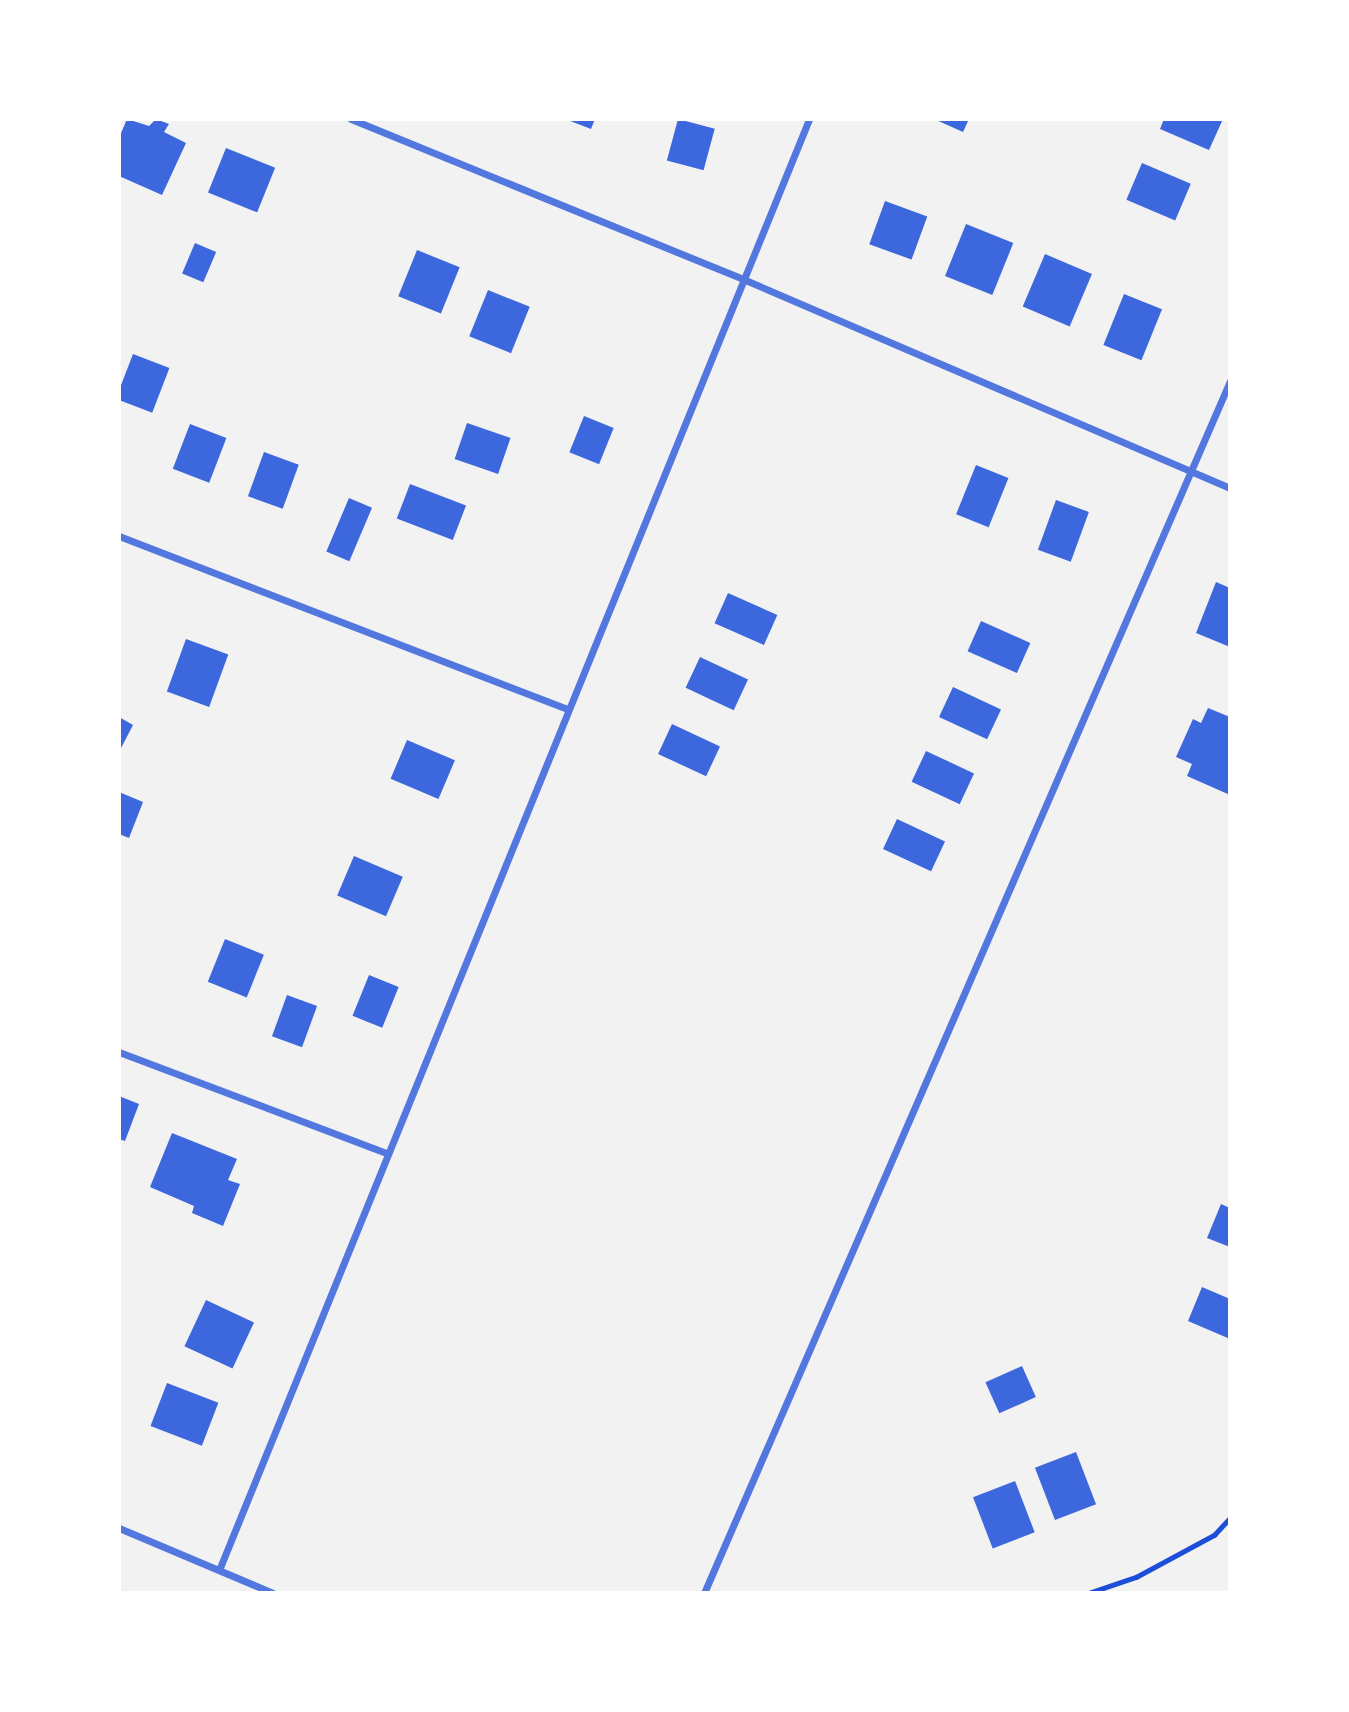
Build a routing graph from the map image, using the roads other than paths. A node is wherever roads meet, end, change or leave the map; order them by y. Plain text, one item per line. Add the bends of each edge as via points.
1 (351, 119) edge
2 (809, 119) edge
3 (743, 279) junction
4 (1230, 381) edge
5 (1194, 473) junction
6 (1230, 488) edge
7 (119, 536) edge
8 (567, 709) junction
9 (119, 1052) edge
10 (386, 1153) junction
11 (119, 1528) edge
12 (219, 1570) junction
13 (273, 1593) edge
14 (704, 1593) edge

1 - 3 street
2 - 3 street
3 - 5 street
3 - 8 street
4 - 5 street
5 - 6 street
5 - 14 street
7 - 8 street
8 - 10 street
9 - 10 street
10 - 12 street
11 - 12 street
12 - 13 street

